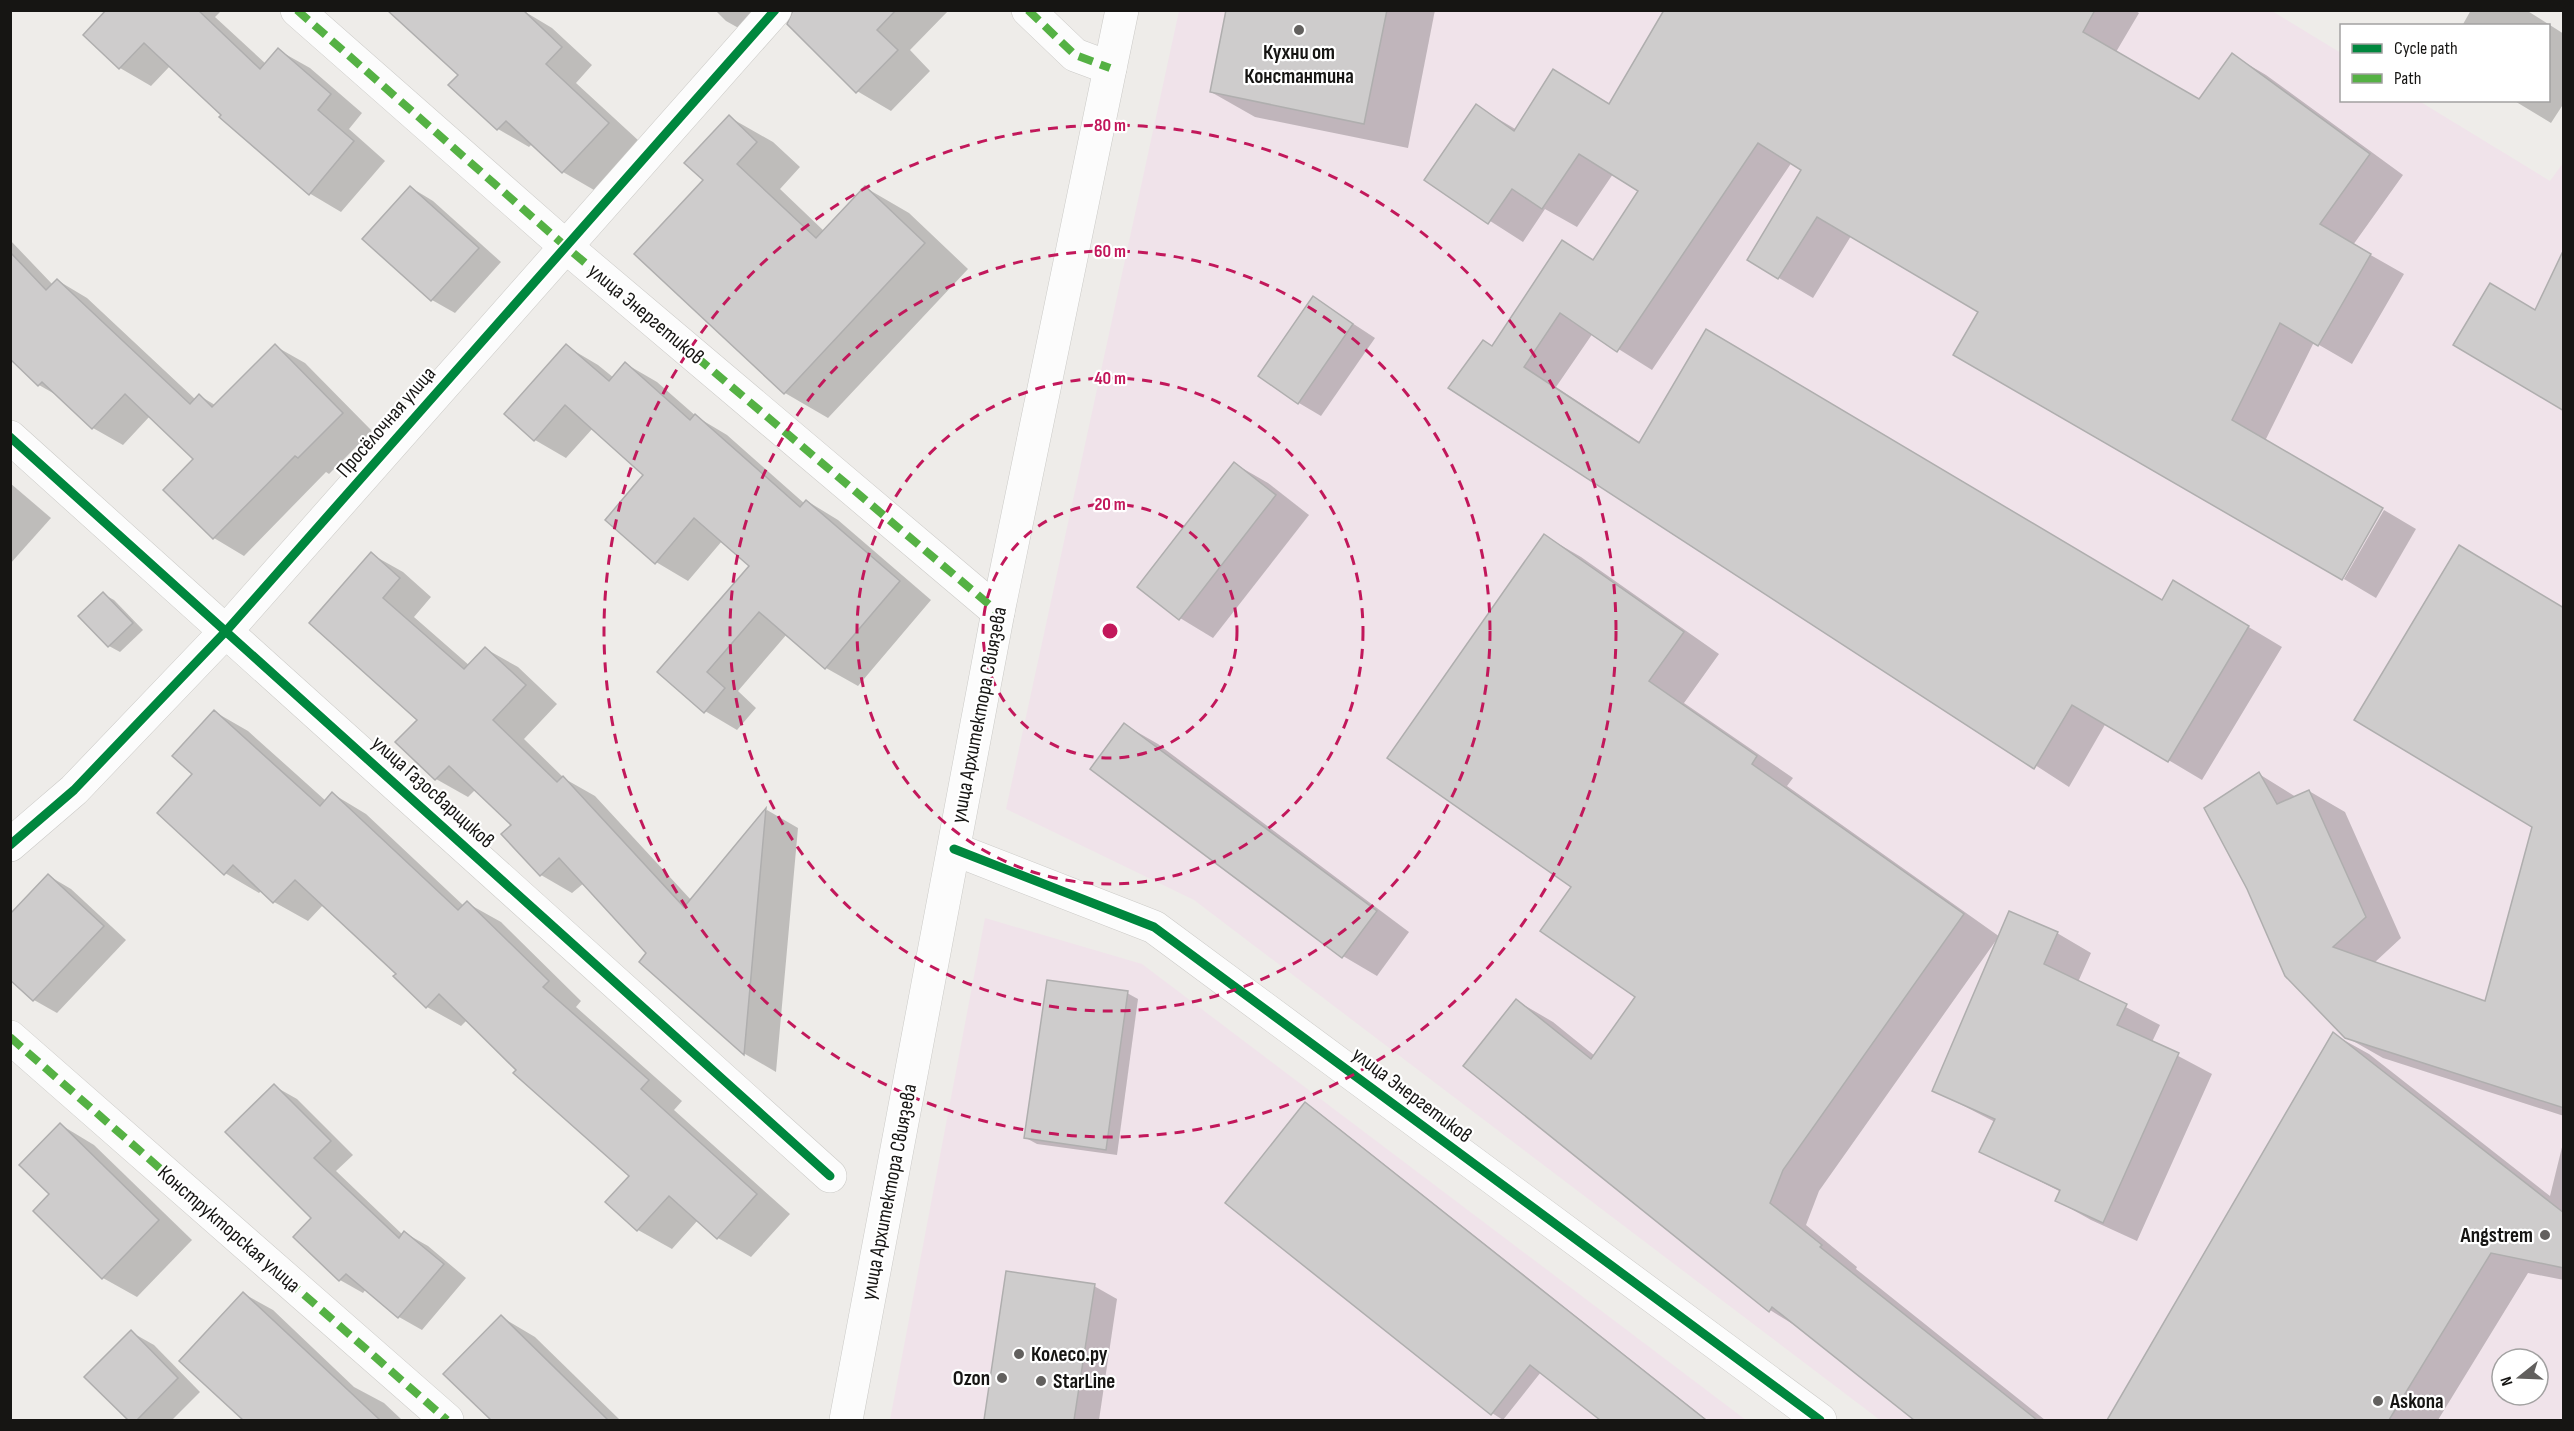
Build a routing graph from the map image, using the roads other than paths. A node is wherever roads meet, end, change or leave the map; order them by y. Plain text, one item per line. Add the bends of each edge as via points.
1 (297, 10) edge
2 (775, 10) edge
3 (1028, 10) edge
4 (1122, 10) edge
5 (1110, 68) junction
6 (564, 245) junction
7 (10, 437) edge
8 (999, 612) junction
9 (227, 630) junction
10 (10, 845) edge
11 (954, 849) junction
12 (10, 1037) edge
13 (830, 1176) dead end
14 (447, 1420) edge
15 (846, 1420) edge
16 (1820, 1420) edge

1 - 6 street, улица Энергетиков
2 - 6 street, Просёлочная улица
3 - 5 street via 1075,55
4 - 5 street, улица Архитектора Свиязева
5 - 8 street, улица Архитектора Свиязева
6 - 8 street, улица Энергетиков
6 - 9 street, Просёлочная улица
7 - 9 street, улица Газосварщиков
8 - 11 street, улица Архитектора Свиязева
9 - 10 street, Просёлочная улица via 74,790
9 - 13 street, улица Газосварщиков
11 - 15 street, улица Архитектора Свиязева
11 - 16 street, улица Энергетиков via 1154,927
12 - 14 street, Конструкторская улица

